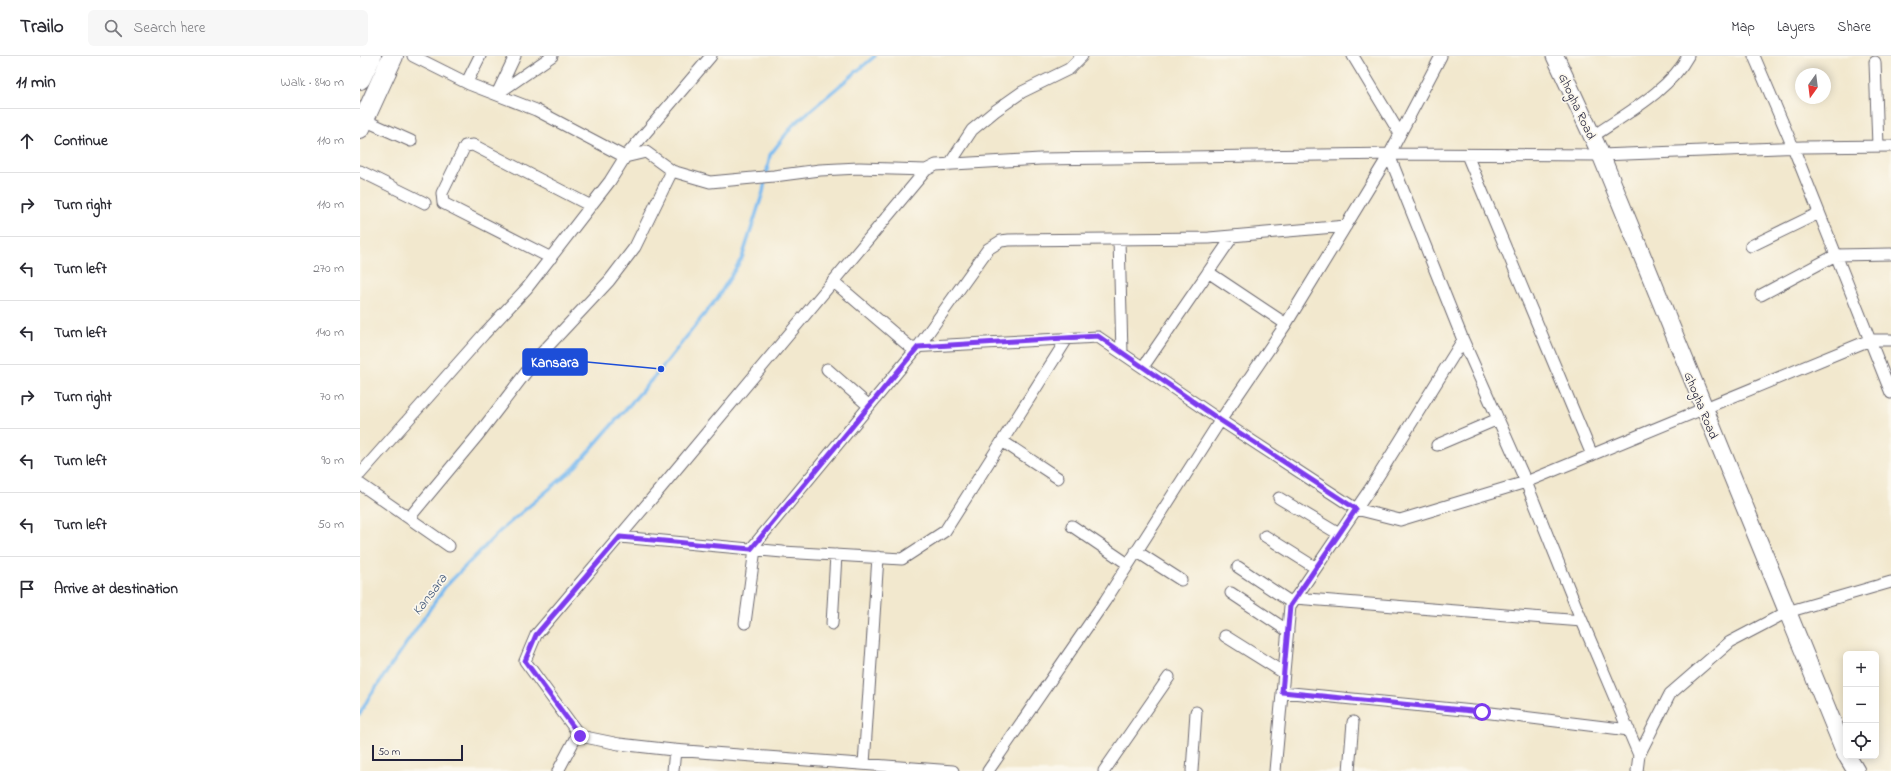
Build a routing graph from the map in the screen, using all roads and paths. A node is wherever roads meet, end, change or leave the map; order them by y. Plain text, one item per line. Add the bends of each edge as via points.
1 (371, 56) edge
2 (393, 56) edge
3 (413, 56) edge
4 (480, 56) edge
5 (515, 56) edge
6 (552, 56) edge
7 (711, 56) edge
8 (1082, 56) edge
9 (1352, 56) edge
10 (1441, 56) edge
11 (1555, 56) edge
12 (1688, 56) edge
13 (1754, 56) edge
14 (1875, 62) dead end
15 (360, 79) edge
16 (467, 82) junction
17 (497, 94) junction
18 (362, 124) edge
19 (1400, 134) junction
20 (1592, 137) junction
21 (411, 140) dead end
22 (1878, 146) junction
23 (1891, 146) edge
24 (1793, 147) junction
25 (1389, 154) junction
26 (1468, 155) junction
27 (1601, 155) junction
28 (626, 157) junction
29 (949, 165) junction
30 (926, 170) junction
31 (360, 171) edge
32 (672, 171) junction
33 (425, 203) dead end
34 (591, 206) junction
35 (1819, 214) junction
36 (1346, 226) junction
37 (1233, 236) junction
38 (1119, 239) junction
39 (1751, 246) dead end
40 (1891, 254) edge
41 (1836, 255) junction
42 (550, 258) junction
43 (1208, 272) junction
44 (834, 282) junction
45 (1761, 295) dead end
46 (1286, 324) junction
47 (1066, 339) junction
48 (1464, 340) junction
49 (1870, 340) junction
50 (1891, 340) edge
51 (918, 347) junction
52 (1122, 353) junction
53 (1143, 367) junction
54 (827, 369) dead end
55 (1891, 393) edge
56 (869, 406) junction
57 (1704, 409) junction
58 (1498, 419) junction
59 (1220, 420) junction
60 (1002, 441) junction
61 (1437, 445) dead end
62 (1592, 455) junction
63 (360, 474) edge
64 (1058, 478) dead end
65 (1526, 482) junction
66 (360, 484) edge
67 (1279, 498) dead end
68 (1356, 509) junction
69 (408, 518) junction
70 (1072, 526) dead end
71 (1339, 534) junction
72 (1265, 536) dead end
73 (620, 537) junction
74 (449, 546) dead end
75 (753, 549) junction
76 (1136, 551) junction
77 (836, 555) junction
78 (878, 557) junction
79 (1128, 564) junction
80 (1238, 567) dead end
81 (1316, 568) junction
82 (1181, 580) dead end
83 (1891, 582) edge
84 (1231, 593) dead end
85 (1294, 600) junction
86 (1787, 612) junction
87 (1582, 621) junction
88 (745, 622) dead end
89 (832, 624) dead end
90 (1288, 631) junction
91 (1225, 636) dead end
92 (1284, 674) junction
93 (1169, 677) dead end
94 (1282, 692) junction
95 (1196, 712) dead end
96 (1353, 722) dead end
97 (1629, 730) junction
98 (578, 733) junction
99 (1843, 749) edge
100 (675, 750) junction
101 (1639, 755) junction
102 (1848, 759) edge
103 (864, 764) junction
104 (558, 771) edge
105 (673, 771) edge
106 (953, 771) edge
107 (988, 771) edge
108 (1104, 771) edge
109 (1192, 771) edge
110 (1275, 771) edge
111 (1349, 771) edge
112 (1637, 771) edge
113 (1856, 771) edge

1 - 15 highway
2 - 18 highway
3 - 16 street
4 - 16 street
5 - 17 street
6 - 17 street
7 - 28 street
8 - 29 street via 1069,69 1022,92 995,111 972,130
9 - 19 street
10 - 19 street
11 - 20 main road, Ghogha Road
12 - 20 street via 1661,88
13 - 24 street
14 - 22 street
16 - 17 street
17 - 28 street via 536,110
18 - 21 street
19 - 25 street
20 - 27 main road, Ghogha Road
22 - 23 street
22 - 24 street
24 - 27 street
24 - 35 street
25 - 26 street
25 - 29 street via 1040,159
25 - 36 street
25 - 48 street
26 - 27 street
26 - 62 street
27 - 57 main road, Ghogha Road
28 - 32 street via 646,152
28 - 34 street
29 - 30 street via 936,165
30 - 32 street via 820,170 710,182
30 - 44 street
31 - 33 street
32 - 69 street via 635,248 609,281 537,358 478,435
34 - 42 street
34 - 42 street via 473,145 465,146 442,193 443,203
35 - 39 street
35 - 41 street
36 - 37 street
36 - 46 street
37 - 38 street
37 - 43 street
38 - 51 street via 1009,240 994,244
38 - 52 street
40 - 41 street
41 - 45 street
41 - 49 street
42 - 63 street via 527,288
43 - 46 street
43 - 53 street
44 - 51 street via 910,347
44 - 73 street
46 - 59 street
47 - 51 street
47 - 52 street via 1098,336
47 - 60 street
48 - 58 street
48 - 68 street
49 - 50 street
49 - 55 street
49 - 57 street
51 - 56 street
52 - 53 street
53 - 59 street
54 - 56 street
56 - 75 street
57 - 62 street
57 - 86 main road, Ghogha Road
58 - 61 street
58 - 65 street
59 - 68 street
59 - 76 street
60 - 64 street
60 - 78 street via 945,531 902,559
62 - 65 street
65 - 68 street via 1400,520
65 - 87 street
66 - 69 street
67 - 71 street
68 - 71 street
69 - 74 street
70 - 79 street
71 - 81 street
72 - 81 street
73 - 75 street
73 - 98 street via 536,635 525,661
75 - 77 street
75 - 88 street
76 - 79 street
76 - 82 street
77 - 78 street
77 - 89 street
78 - 103 street
79 - 107 street
80 - 85 street
81 - 85 street
83 - 86 street
84 - 90 street
85 - 87 street
85 - 90 street via 1290,606
86 - 99 main road, Ghogha Road
86 - 101 street via 1730,642 1670,694
87 - 97 street
90 - 92 street
91 - 92 street
92 - 94 street
93 - 108 street
94 - 97 street
94 - 110 street
95 - 109 street
96 - 111 street
97 - 101 street
98 - 100 street via 580,736 619,744
98 - 104 street
100 - 103 street
100 - 105 street
101 - 112 street
102 - 113 main road, Ghogha Road
103 - 106 street

